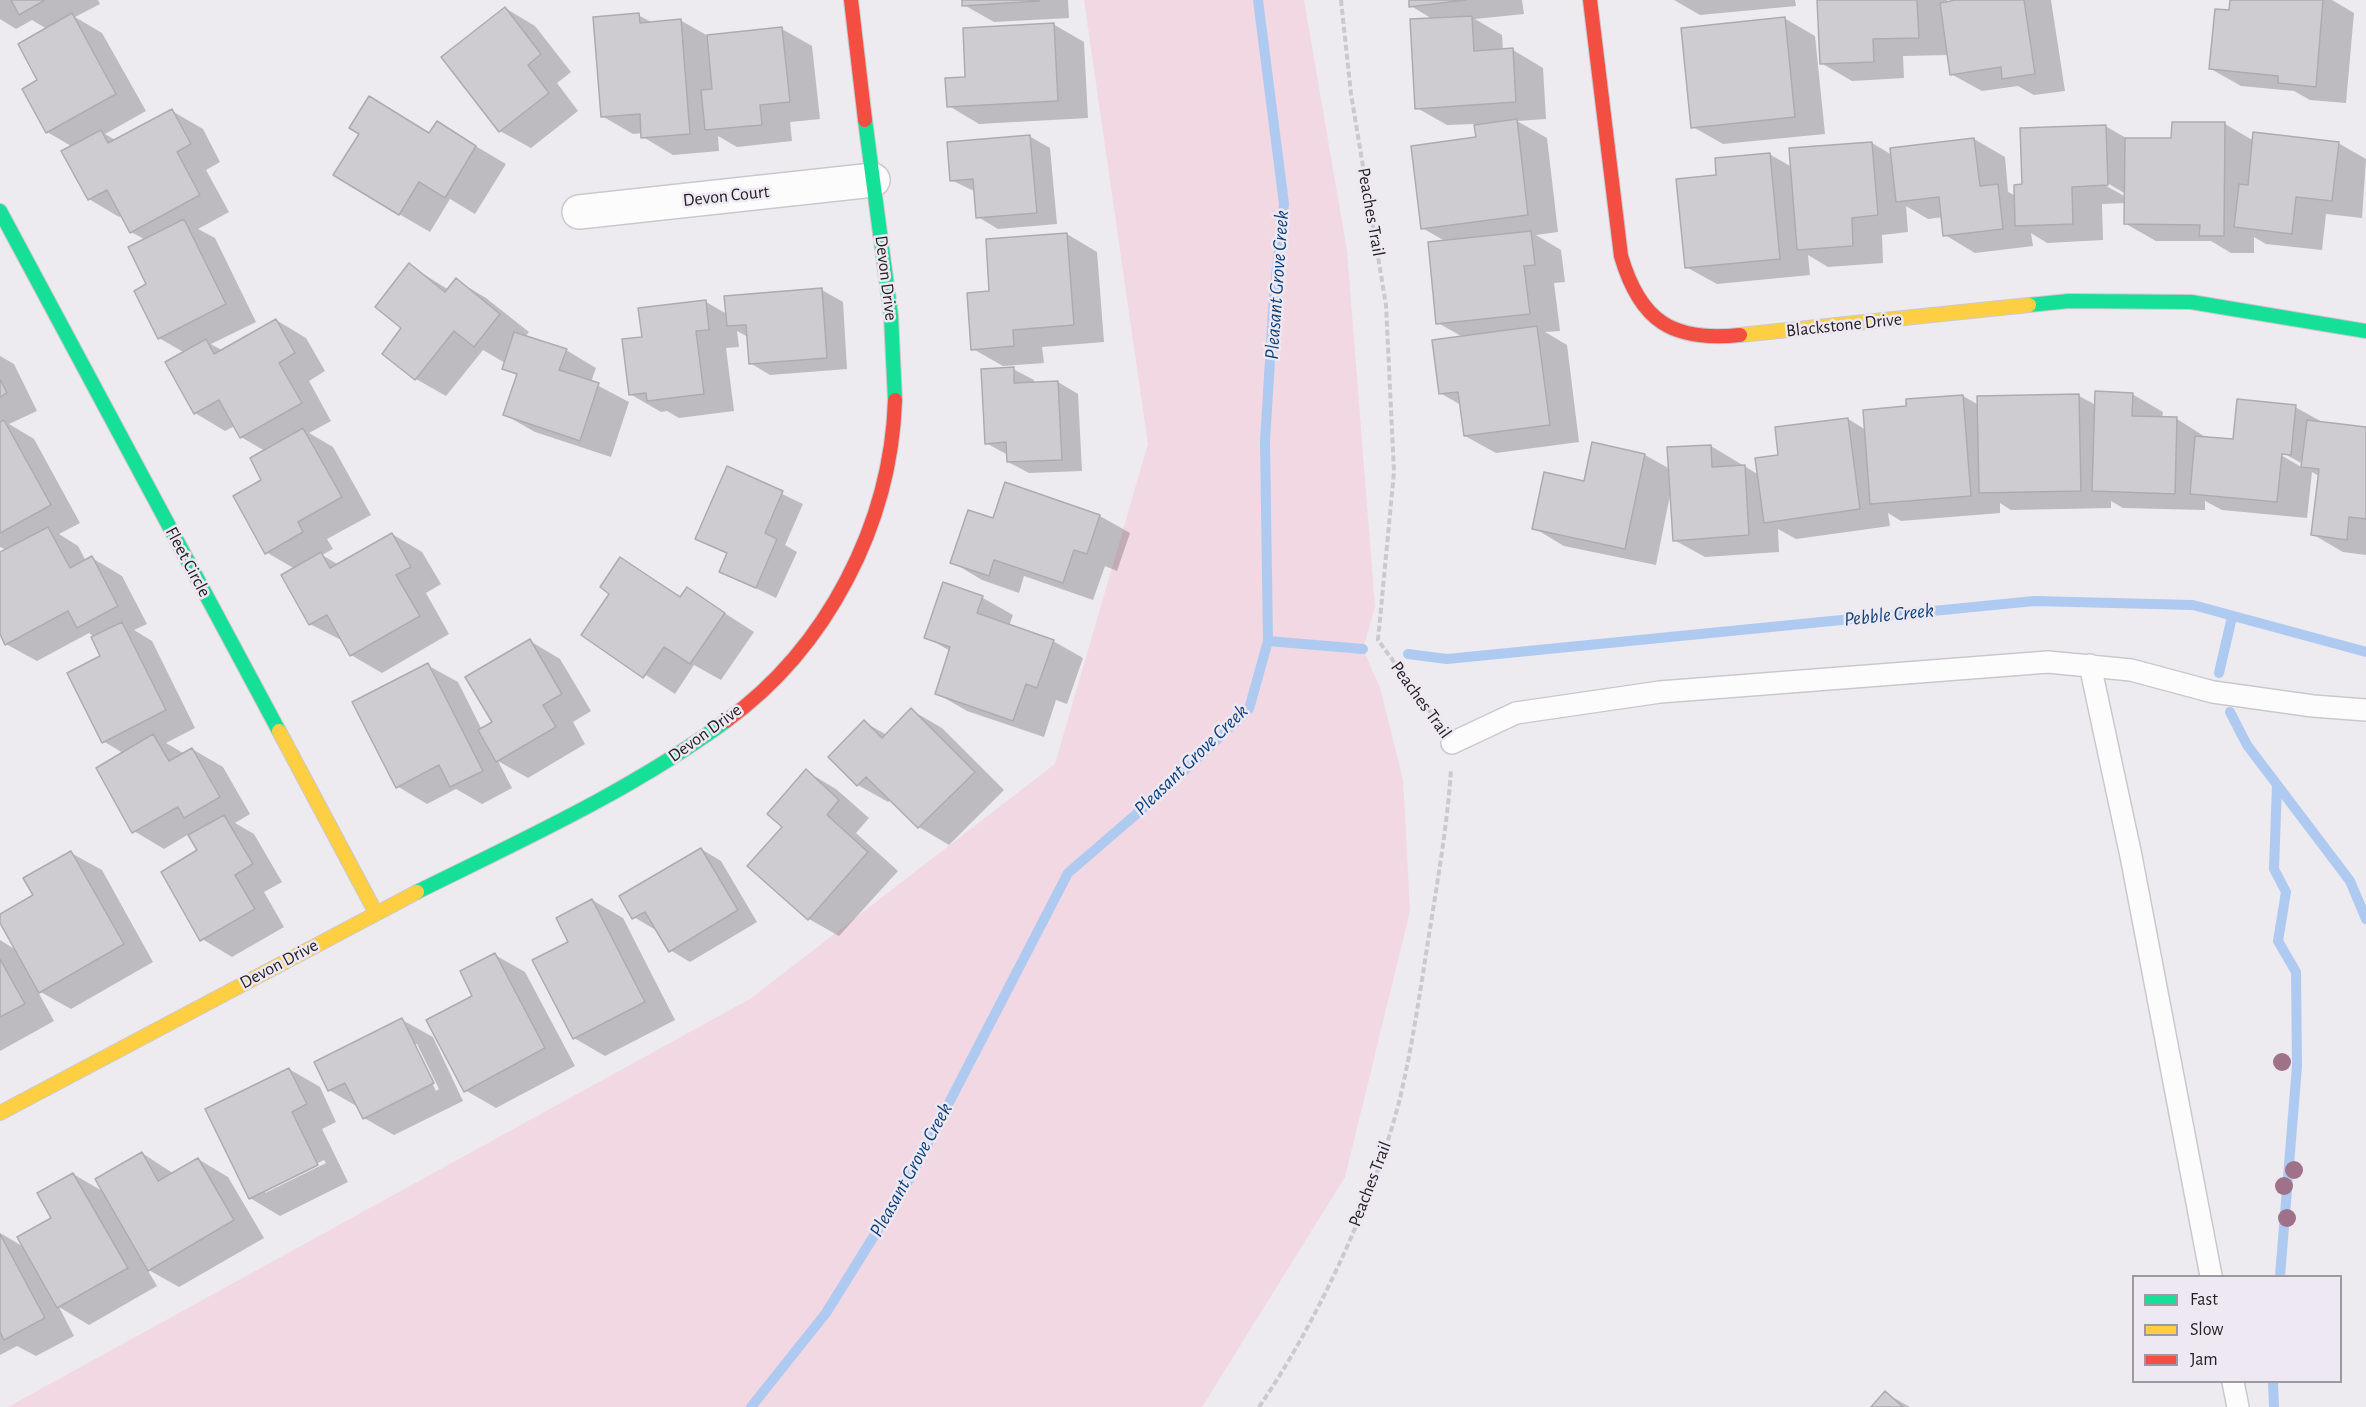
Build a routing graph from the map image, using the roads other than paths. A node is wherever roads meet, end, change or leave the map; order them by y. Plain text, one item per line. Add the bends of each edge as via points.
1 (851, 0) edge
2 (1590, 0) edge
3 (873, 180) junction
4 (0, 211) edge
5 (579, 212) dead end
6 (2366, 331) edge
7 (2090, 665) junction
8 (2366, 710) edge
9 (1452, 743) road end
10 (376, 913) junction
11 (0, 1113) edge
12 (2211, 1275) edge
13 (2233, 1383) edge
14 (2238, 1407) edge

1 - 3 street, Devon Drive
2 - 6 street, Blackstone Drive via 1629,287 1645,313 1681,331 1714,339 2069,301 2191,302
3 - 5 street, Devon Court
3 - 10 street, Devon Drive via 894,338 897,408 891,454 879,499 843,590 774,681 688,749 604,799
4 - 10 street, Fleet Circle
7 - 8 lane via 2132,670 2212,692
7 - 9 lane via 2048,662 1660,692 1516,713
7 - 12 lane via 2131,856
10 - 11 street, Devon Drive
13 - 14 lane

